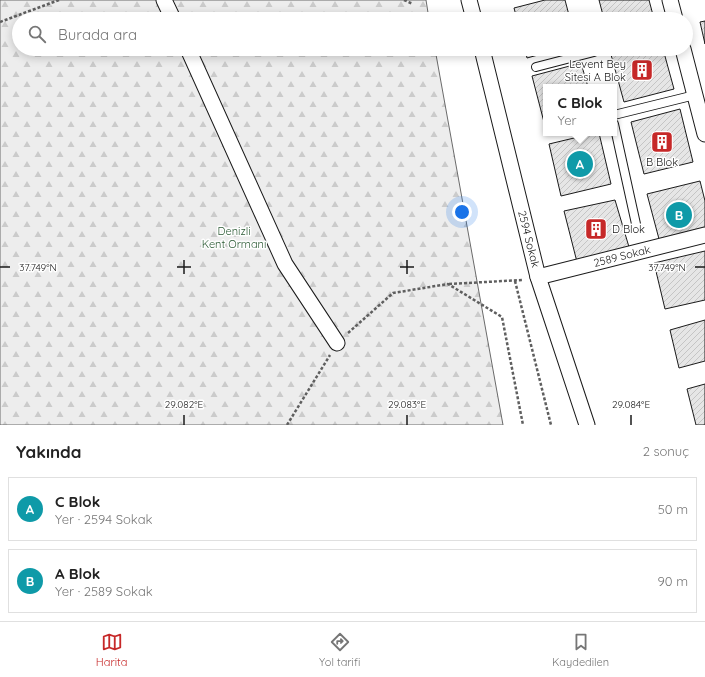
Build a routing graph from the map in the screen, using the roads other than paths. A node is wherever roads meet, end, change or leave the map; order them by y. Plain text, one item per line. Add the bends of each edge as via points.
1 (164, 0) edge
2 (469, 0) edge
3 (670, 0) edge
4 (170, 12) edge
5 (472, 12) edge
6 (673, 12) edge
7 (191, 56) edge
8 (484, 56) edge
9 (579, 56) edge
10 (685, 56) edge
11 (536, 67) dead end
12 (695, 95) junction
13 (617, 115) edge
14 (705, 134) edge
15 (617, 136) edge
16 (636, 224) dead end
17 (705, 235) edge
18 (538, 277) junction
19 (337, 343) road end
20 (587, 425) edge

1 - 4 street
2 - 5 street
3 - 6 street
7 - 19 street via 285,264
8 - 18 street, 2594 Sokak
9 - 11 lane
10 - 12 street
12 - 13 lane
12 - 14 street
15 - 16 lane
17 - 18 street, 2589 Sokak
18 - 20 street, 2594 Sokak

